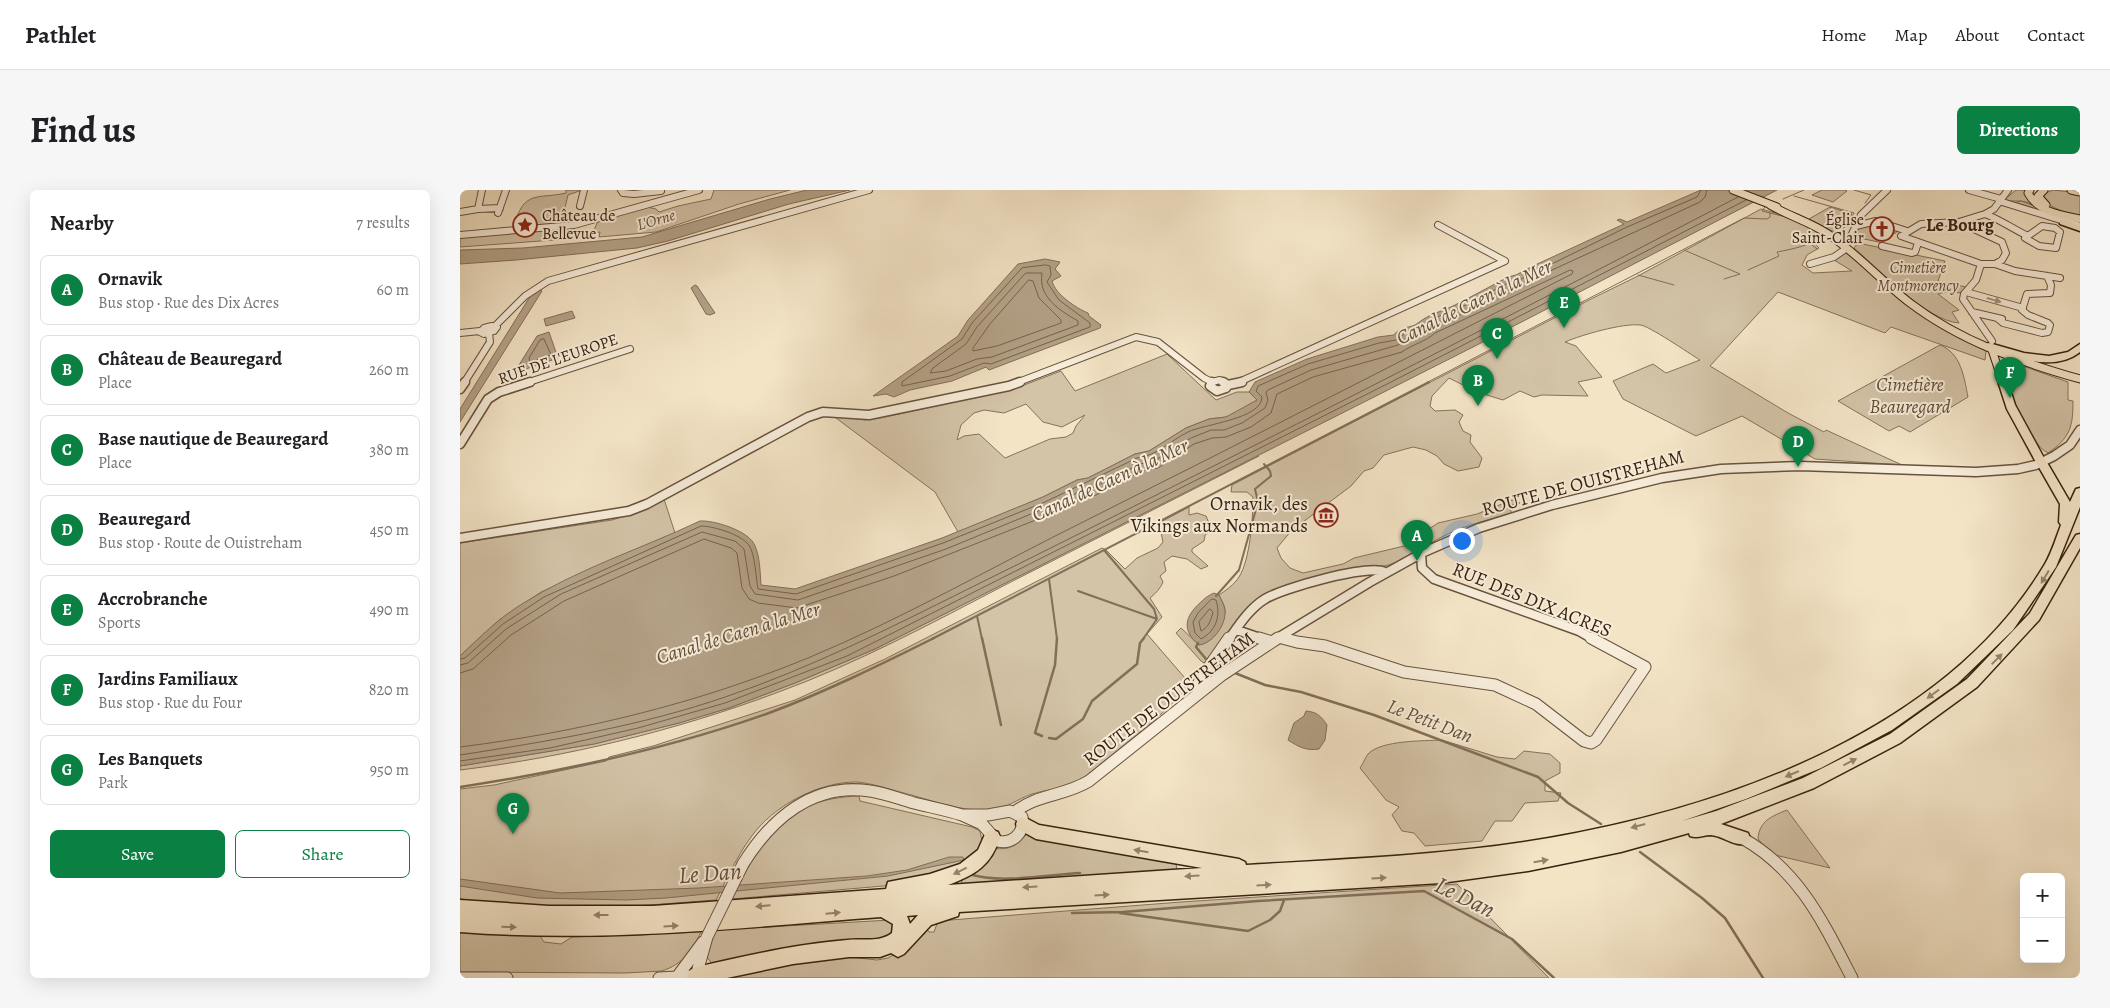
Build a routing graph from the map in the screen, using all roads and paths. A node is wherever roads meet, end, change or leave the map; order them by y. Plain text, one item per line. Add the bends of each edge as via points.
1 (482, 190) edge
2 (506, 190) edge
3 (584, 190) edge
4 (621, 190) edge
5 (661, 190) edge
6 (699, 190) edge
7 (869, 190) edge
8 (1733, 190) edge
9 (1887, 190) edge
10 (1968, 190) edge
11 (2008, 190) edge
12 (2030, 190) edge
13 (2044, 190) edge
14 (2071, 190) edge
15 (2080, 192) edge
16 (2000, 200) junction
17 (662, 202) junction
18 (1770, 204) junction
19 (580, 206) dead end
20 (478, 210) junction
21 (460, 212) edge
22 (1985, 214) junction
23 (2080, 218) edge
24 (574, 222) joint
25 (1960, 222) junction
26 (2063, 222) joint
27 (1438, 225) dead end
28 (1856, 226) junction
29 (2080, 227) edge
30 (1907, 231) junction
31 (460, 235) edge
32 (1851, 235) joint
33 (2028, 236) junction
34 (1836, 238) junction
35 (1918, 243) junction
36 (1882, 246) dead end
37 (1848, 248) junction
38 (1810, 264) dead end
39 (1981, 264) junction
40 (1995, 264) junction
41 (2048, 276) junction
42 (2060, 278) dead end
43 (1966, 292) junction
44 (2023, 308) junction
45 (1972, 312) junction
46 (495, 326) junction
47 (480, 331) junction
48 (460, 333) edge
49 (489, 333) junction
50 (1991, 346) junction
51 (2080, 347) edge
52 (630, 349) dead end
53 (2007, 355) junction
54 (1996, 360) junction
55 (2080, 378) edge
56 (460, 388) edge
57 (2080, 430) edge
58 (460, 444) edge
59 (2044, 457) junction
60 (2080, 492) edge
61 (2073, 536) edge
62 (460, 538) edge
63 (1421, 554) junction
64 (1385, 572) junction
65 (1237, 630) junction
66 (1276, 639) junction
67 (1199, 693) junction
68 (1741, 810) junction
69 (998, 814) junction
70 (962, 815) junction
71 (1020, 818) junction
72 (1684, 828) junction
73 (991, 834) junction
74 (1742, 838) junction
75 (743, 864) joint
76 (1276, 871) junction
77 (798, 903) junction
78 (966, 903) junction
79 (460, 908) edge
80 (881, 909) junction
81 (460, 924) edge
82 (706, 938) junction
83 (833, 950) junction
84 (696, 976) junction
85 (677, 977) edge
86 (460, 978) edge
87 (507, 978) edge
88 (659, 978) edge
89 (1852, 978) edge

1 - 20 street
2 - 20 street via 499,211
3 - 19 street
4 - 5 street via 630,194
5 - 17 street
6 - 17 street
7 - 46 street via 556,278 523,295
8 - 18 main road
9 - 28 street via 1861,215
10 - 16 street
11 - 16 street
12 - 23 main road via 2030,198 2040,206
13 - 23 main road via 2038,196 2043,203
14 - 15 main road
16 - 22 street
16 - 26 street
17 - 24 street
18 - 34 main road
18 - 34 main road via 1814,223
20 - 21 street
22 - 25 street
22 - 33 street
24 - 31 street
25 - 30 street via 1924,223
25 - 40 street via 1997,238 2006,248 2002,260
26 - 29 highway
27 - 62 street via 1505,261 1217,391 1210,386 1212,382 1158,342 1136,337 1009,386 869,415 823,412 808,417 629,511
28 - 30 street via 1876,221
28 - 32 street
30 - 35 street via 1902,237
32 - 34 street via 1850,238
33 - 33 street via 2025,238 2028,241 2053,249 2060,232 2056,228 2042,226
34 - 37 main road
35 - 36 street via 1912,253
35 - 39 street
37 - 38 street via 1834,257
37 - 50 main road via 1906,300 1947,328
39 - 40 street
39 - 43 street via 1976,280
40 - 41 street
41 - 42 street
41 - 44 street via 2050,293 2027,294
43 -> 44 street
43 - 45 street via 1963,299
44 - 45 street via 2024,312 2050,325 2048,332 2003,323 1997,318
45 - 50 street
46 - 47 street
46 - 49 street via 496,330
47 - 48 street
47 - 49 street
49 - 56 street via 490,342
50 - 51 highway via 2045,359 2065,357
50 - 53 main road
50 - 54 main road
52 - 58 street, RUE DE L'EUROPE via 499,392 488,400
53 - 54 main road
53 - 55 main road
54 - 59 main road via 2011,407 2033,445
57 - 59 street, ROUTE DE OUISTREHAM via 2070,445
59 - 61 highway via 2066,504 2064,527
59 - 63 street, ROUTE DE OUISTREHAM via 2018,469 1990,472 1789,464 1692,472 1522,514 1462,535
60 - 61 highway
68 -> 61 highway via 1855,760 1901,734 1957,694 1986,670 2032,621 2054,591
61 -> 76 highway via 2035,593 1970,665 1886,726 1771,783 1674,815 1562,843 1463,858
63 - 64 street, ROUTE DE OUISTREHAM
63 - 66 street, RUE DES DIX ACRES via 1422,568 1434,579 1579,631 1645,667 1596,740 1591,743 1584,741 1545,709 1502,687 1387,668 1325,646
64 - 65 street via 1369,569 1270,596 1252,610
64 - 66 street, ROUTE DE OUISTREHAM
65 - 66 street
65 - 67 street via 1200,680
66 - 67 street, ROUTE DE OUISTREHAM
67 - 71 street, ROUTE DE OUISTREHAM via 1079,788 1038,797
68 - 72 highway
68 - 74 highway via 1732,824
69 - 70 street
69 - 71 street via 1005,812
69 - 73 street via 991,822
70 - 73 street via 979,822
70 - 75 street via 870,791 832,791 804,801 780,817 760,838
71 - 73 street via 1022,832 1013,840 1004,842
76 -> 71 highway via 1226,866 1036,832
72 - 74 highway via 1696,831 1712,828
78 -> 72 highway via 1471,872 1575,855
73 -> 77 highway via 986,853 977,862 943,879
74 - 89 street via 1773,858 1794,880
75 - 82 street, bridge
76 -> 77 highway
77 -> 79 highway via 634,915
78 - 80 highway
78 - 83 highway via 926,919 896,950 884,955
81 -> 80 highway via 643,928
80 - 83 highway via 900,919 902,930 894,943 880,948
82 - 84 street
82 - 85 street
83 - 84 highway via 793,955
84 - 85 street
85 - 88 street
86 - 87 street

